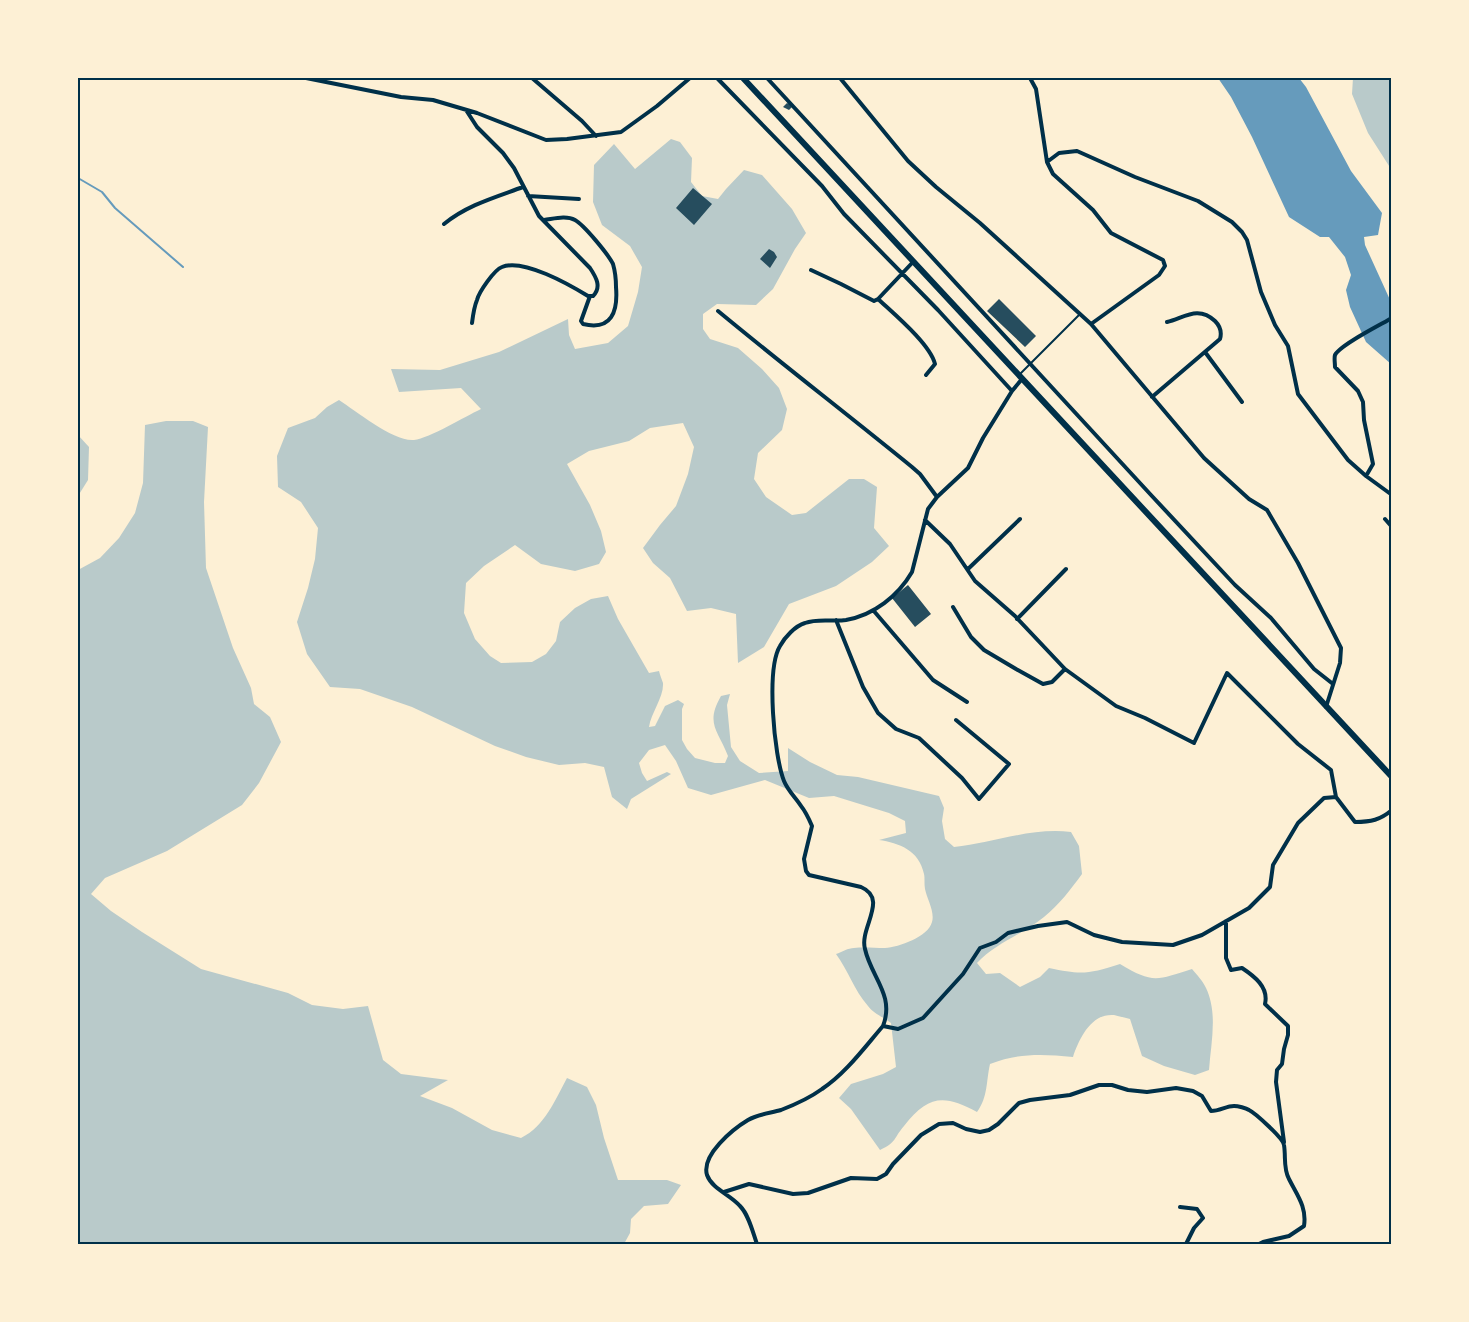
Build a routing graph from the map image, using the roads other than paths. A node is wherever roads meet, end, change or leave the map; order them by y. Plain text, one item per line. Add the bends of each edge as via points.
1 (306, 78) edge
2 (532, 78) edge
3 (690, 78) edge
4 (716, 78) edge
5 (743, 78) edge
6 (767, 78) edge
7 (840, 78) edge
8 (1030, 78) edge
9 (466, 110) junction
10 (596, 136) junction
11 (1047, 162) junction
12 (523, 187) junction
13 (528, 196) junction
14 (579, 199) dead end
15 (544, 220) junction
16 (444, 224) dead end
17 (913, 262) junction
18 (811, 270) dead end
19 (902, 273) junction
20 (590, 296) junction
21 (878, 299) junction
22 (718, 311) dead end
23 (1080, 314) junction
24 (1392, 318) edge
25 (1167, 322) dead end
26 (472, 323) dead end
27 (1090, 324) junction
28 (1205, 352) junction
29 (1030, 363) junction
30 (926, 376) dead end
31 (1020, 377) junction
32 (1012, 391) junction
33 (1152, 397) junction
34 (1242, 402) dead end
35 (1366, 476) junction
36 (1392, 495) edge
37 (937, 497) junction
38 (1020, 519) dead end
39 (1385, 519) dead end
40 (925, 520) junction
41 (1392, 526) edge
42 (1066, 569) dead end
43 (968, 570) junction
44 (953, 607) dead end
45 (873, 610) junction
46 (1017, 619) junction
47 (836, 620) junction
48 (1065, 669) junction
49 (1333, 684) junction
50 (967, 702) dead end
51 (1326, 707) junction
52 (956, 720) dead end
53 (1392, 777) edge
54 (1336, 797) junction
55 (1392, 810) edge
56 (1226, 921) junction
57 (882, 1026) junction
58 (1284, 1144) junction
59 (724, 1192) junction
60 (1180, 1207) dead end
61 (757, 1244) edge
62 (1186, 1244) edge
63 (1259, 1244) edge

1 - 9 street via 433,100
2 - 10 street
3 - 10 street via 620,132
4 - 19 street
5 - 17 highway
6 - 29 street
7 - 23 street via 908,160
8 - 11 street via 1036,90
9 - 10 street via 546,140
9 - 12 street via 477,127 503,153
11 - 27 street via 1053,174 1093,210 1111,233 1163,260 1165,266 1159,275
11 - 35 street via 1059,153 1077,151 1135,178 1198,201 1232,222 1247,240 1260,292 1288,346 1298,394 1348,460
12 - 13 street
12 - 16 street via 471,206
13 - 14 street
13 - 15 street
15 - 20 street via 583,258 597,277 596,293
15 - 20 street via 566,217 575,220 606,252 613,265 617,296 614,313 600,326 590,326 581,321
17 - 19 street
17 - 31 highway
18 - 21 street via 869,299
19 - 21 street
19 - 32 street
20 - 26 street via 533,269 502,267 493,274 477,299
21 - 30 street via 933,355 935,364
22 - 37 street via 912,466
23 - 27 street
23 - 29 lane
24 - 35 street via 1347,344 1334,356 1335,367 1358,391 1363,402 1373,464
25 - 28 street via 1190,314 1210,316 1222,333 1220,339
27 - 33 street
28 - 33 street
28 - 34 street
29 - 31 lane
29 - 49 street via 1235,585 1271,618 1314,670
31 - 32 street
31 - 51 highway
32 - 37 street via 968,468
33 - 49 street via 1204,458 1249,499 1267,510 1274,520 1341,648
35 - 36 street
37 - 40 street
38 - 43 street
39 - 41 street
40 - 43 street via 950,544
40 - 45 street via 912,572 889,600
42 - 46 street
43 - 46 street via 984,590
44 - 48 street via 971,637 984,650 1043,684 1052,682
45 - 47 street via 846,620
45 - 50 street via 933,680
46 - 48 street
47 - 52 street via 863,687 878,713 896,729 919,738 962,778 979,799 1008,764
47 - 57 street via 804,623 779,646 772,684 776,746 784,781 812,826 805,854 806,871 818,878 866,889 873,898 864,949 886,1003 887,1016
48 - 54 street via 1116,706 1194,743 1227,673 1298,744 1331,770
49 - 51 street
51 - 53 highway
54 - 55 street via 1355,822 1372,822
54 - 56 street via 1324,798 1298,823 1273,865 1270,887 1250,908
56 - 57 street via 1202,935 1173,945 1122,942 1094,935 1067,922 1008,933 980,948 963,974 922,1018 898,1029
56 - 58 street via 1226,958 1231,970 1242,968 1256,978 1265,992 1265,1004 1288,1026 1276,1082
57 - 59 street via 836,1079 820,1091 783,1109 749,1119 725,1137 709,1158 707,1166 712,1182
58 - 59 street via 1269,1125 1250,1110 1234,1106 1212,1111 1202,1096 1193,1091 1176,1088 1146,1092 1099,1085 1070,1095 1019,1103 989,1130 980,1132 953,1123 939,1124 921,1135 878,1179 851,1178 808,1193 793,1194 749,1184
58 - 63 street via 1284,1166 1304,1210 1304,1226 1289,1236
59 - 61 street via 743,1210
60 - 62 street via 1198,1209 1203,1218

